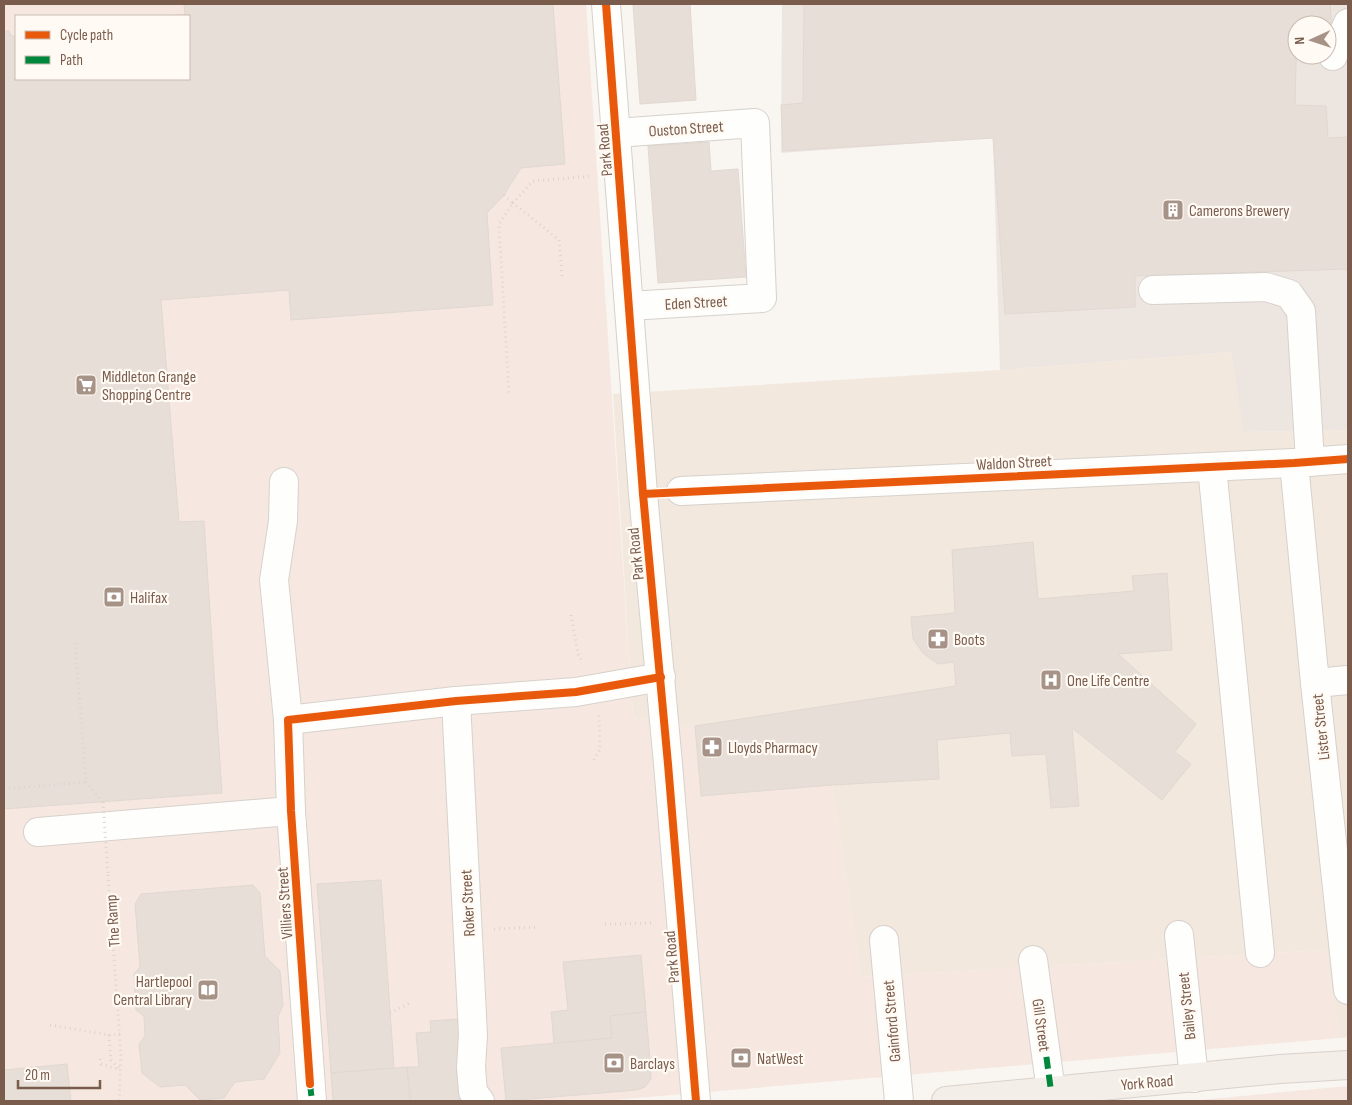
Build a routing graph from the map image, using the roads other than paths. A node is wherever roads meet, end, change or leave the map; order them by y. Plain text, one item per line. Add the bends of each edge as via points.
1 (606, 4) edge
2 (1348, 23) edge
3 (1337, 47) edge
4 (616, 133) junction
5 (1153, 290) dead end
6 (762, 298) joint
7 (629, 306) junction
8 (1348, 459) edge
9 (1302, 462) junction
10 (1212, 467) junction
11 (284, 482) dead end
12 (680, 491) dead end
13 (661, 677) junction
14 (1348, 680) edge
15 (1315, 683) junction
16 (456, 701) junction
17 (288, 720) junction
18 (291, 810) junction
19 (38, 832) dead end
20 (1342, 860) edge
21 (1179, 935) dead end
22 (884, 940) dead end
23 (1260, 953) dead end
24 (1033, 960) dead end
25 (1348, 990) edge
26 (1348, 1065) edge
27 (1194, 1078) junction
28 (1051, 1091) junction
29 (311, 1093) edge
30 (480, 1101) edge
31 (696, 1101) edge
32 (899, 1101) edge
33 (946, 1101) edge

1 - 4 street, Park Road
2 - 3 street
4 - 6 street, Ouston Street via 755,123
4 - 7 street, Park Road
5 - 9 street, Lister Street via 1266,286 1289,294 1301,312
6 - 7 street, Eden Street
7 - 13 street, Park Road
8 - 9 street, Waldon Street
9 - 10 street, Waldon Street
9 - 15 street, Lister Street
10 - 12 street, Waldon Street
10 - 23 street
11 - 17 street, Villiers Street via 283,521 274,580
13 - 16 street via 576,692
13 - 31 street, Park Road
14 - 15 street
15 - 20 street, Lister Street
16 - 17 street
16 - 30 street, Roker Street via 474,1035 471,1067 473,1092
17 - 18 street, Villiers Street
18 - 19 street
18 - 29 street, Villiers Street
20 - 25 street, Lister Street
21 - 27 street, Bailey Street
22 - 32 street, Gainford Street
24 - 28 street, Gill Street
26 - 27 main road, York Road
27 - 28 main road, York Road
28 - 33 main road, York Road

